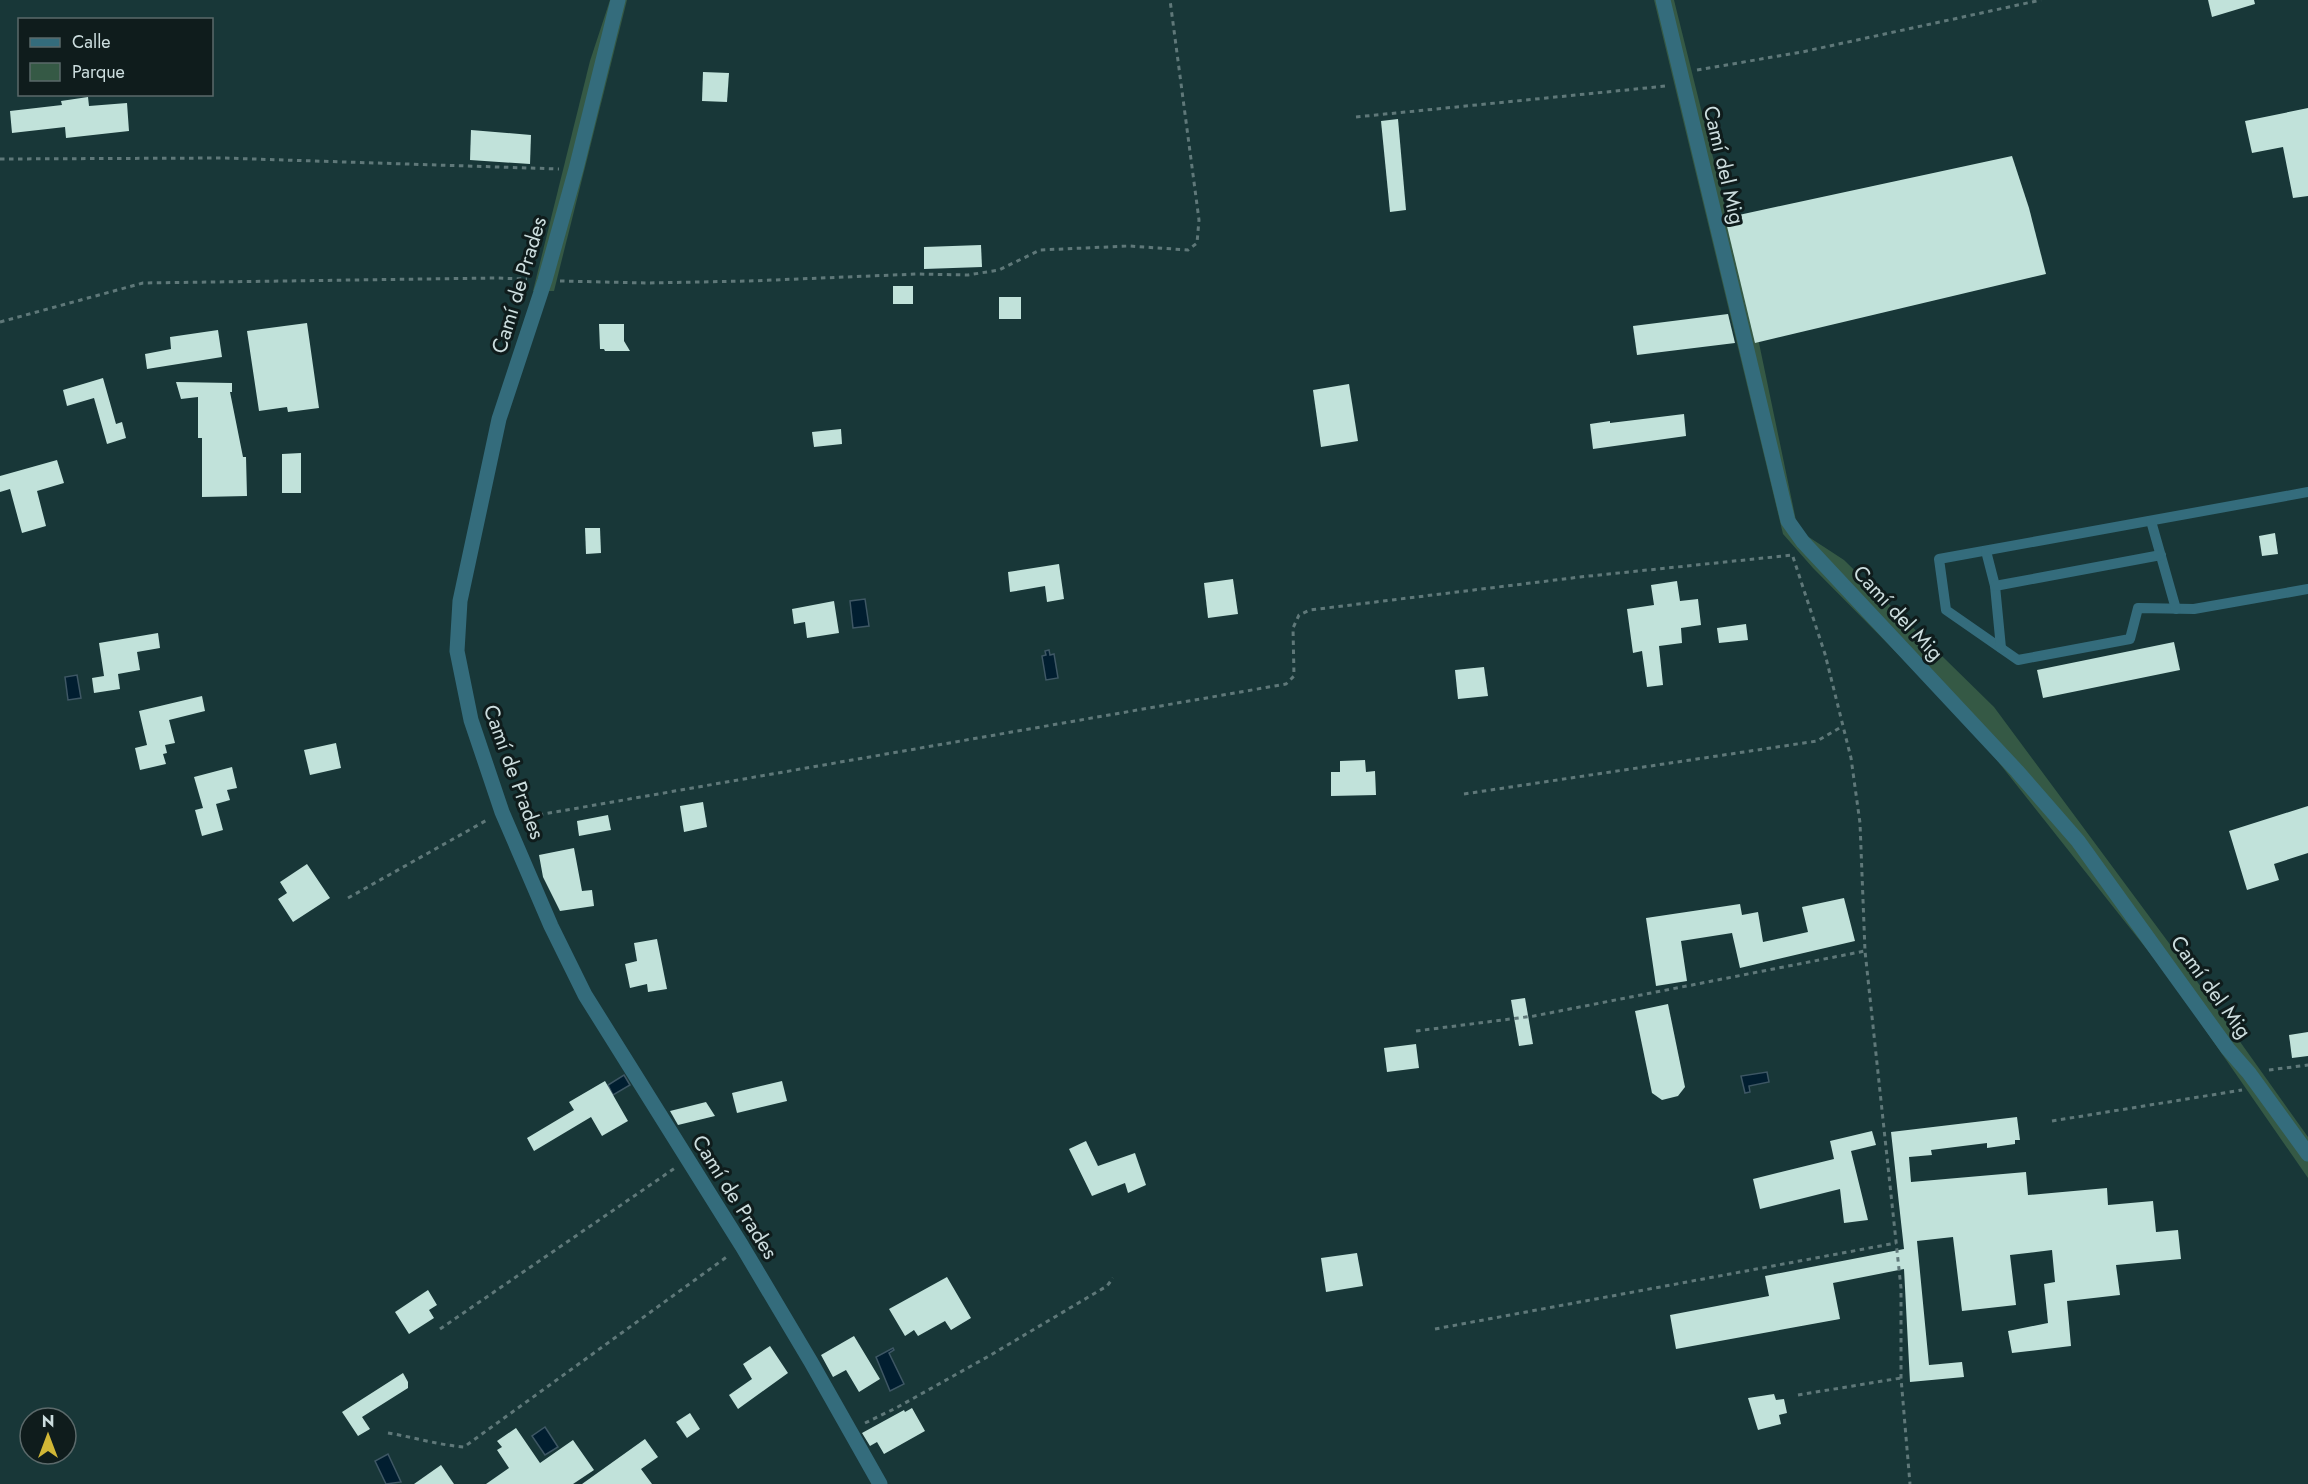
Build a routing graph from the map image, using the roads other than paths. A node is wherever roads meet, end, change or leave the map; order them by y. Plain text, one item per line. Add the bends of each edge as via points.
1 (618, 0) edge
2 (1663, 0) edge
3 (2308, 492) edge
4 (2151, 521) junction
5 (1986, 551) junction
6 (2161, 555) junction
7 (1995, 586) junction
8 (2308, 589) edge
9 (2176, 609) junction
10 (2001, 648) junction
11 (2308, 1154) edge
12 (880, 1484) edge

1 - 12 street, Camí de Prades via 545,280 499,419 460,601 457,651 471,720 505,816 585,995 742,1246
2 - 11 street, Camí del Mig via 1788,521 2078,841
3 - 4 lane
4 - 5 lane
4 - 6 lane
5 - 7 lane
5 - 10 lane via 1940,559 1946,609
6 - 7 lane
6 - 9 lane
7 - 10 lane
8 - 9 lane
9 - 10 lane via 2138,608 2130,639 2018,660

